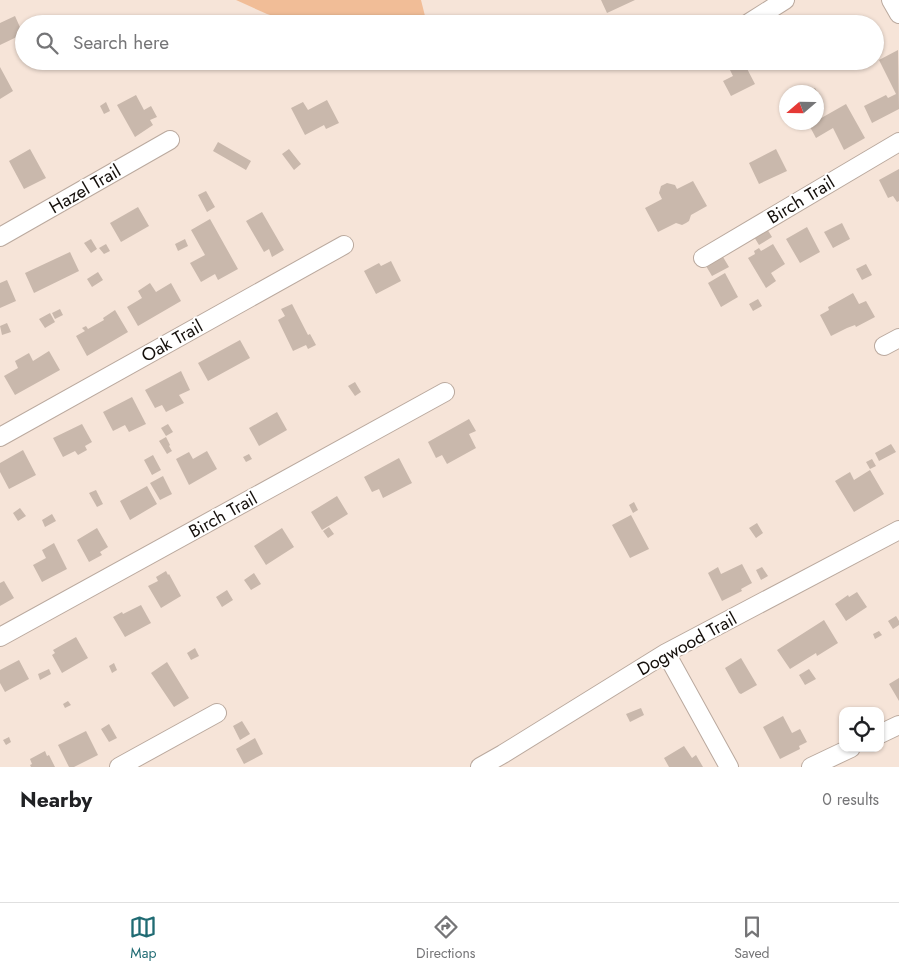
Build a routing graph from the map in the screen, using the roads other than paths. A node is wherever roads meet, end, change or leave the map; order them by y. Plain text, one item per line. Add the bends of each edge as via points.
1 (785, 0) edge
2 (891, 0) edge
3 (899, 14) edge
4 (761, 15) edge
5 (170, 140) dead end
6 (899, 142) edge
7 (0, 237) edge
8 (344, 245) dead end
9 (703, 258) dead end
10 (445, 392) dead end
11 (0, 437) edge
12 (899, 530) edge
13 (0, 637) edge
14 (666, 653) junction
15 (217, 713) dead end
16 (899, 725) edge
17 (884, 732) edge
18 (842, 752) edge
19 (119, 767) edge
20 (480, 767) edge
21 (730, 767) edge
22 (811, 767) edge

1 - 4 street
2 - 3 street
5 - 7 street, Hazel Trail
6 - 9 street, Birch Trail
8 - 11 street, Oak Trail
10 - 13 street, Birch Trail
12 - 14 street, Dogwood Trail
14 - 20 street, Dogwood Trail
14 - 21 street
15 - 19 street
16 - 17 street
18 - 22 street

